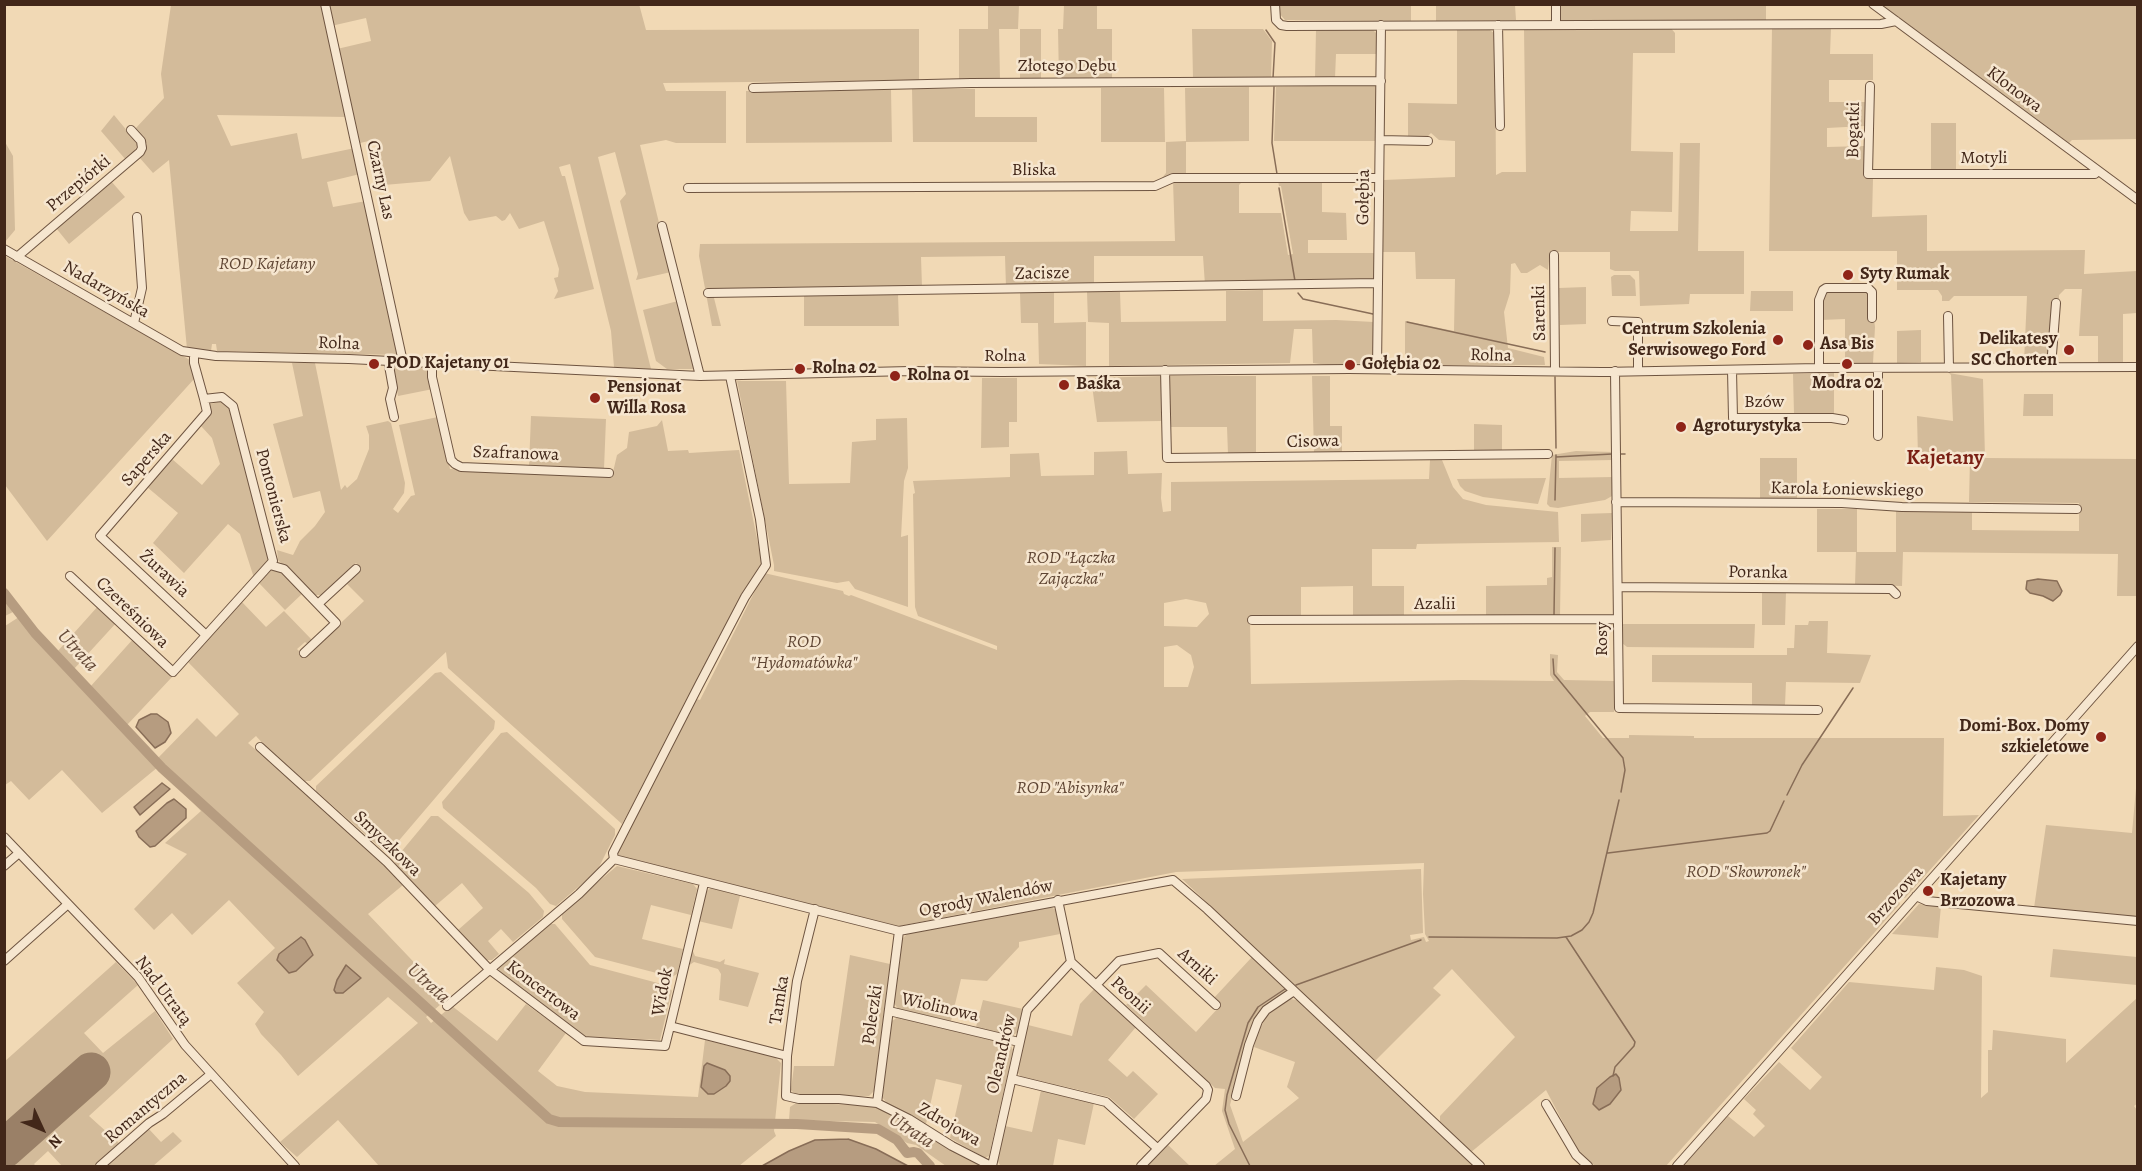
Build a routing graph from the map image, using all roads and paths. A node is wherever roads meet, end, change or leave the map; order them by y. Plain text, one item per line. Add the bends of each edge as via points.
1 (325, 4) edge
2 (1275, 4) edge
3 (1556, 4) edge
4 (1873, 4) edge
5 (1896, 21) junction
6 (1556, 24) junction
7 (1381, 25) junction
8 (1498, 25) junction
9 (1381, 81) junction
10 (1870, 87) dead end
11 (753, 88) dead end
12 (1500, 126) dead end
13 (130, 130) dead end
14 (1380, 140) junction
15 (1428, 141) dead end
16 (2098, 171) junction
17 (1868, 174) joint
18 (1379, 178) junction
19 (688, 188) dead end
20 (2138, 200) edge
21 (137, 217) dead end
22 (662, 226) dead end
23 (4, 249) edge
24 (1554, 255) dead end
25 (17, 256) junction
26 (1377, 283) junction
27 (708, 293) dead end
28 (2056, 303) dead end
29 (1948, 316) dead end
30 (1872, 318) dead end
31 (1612, 321) dead end
32 (134, 323) junction
33 (194, 354) junction
34 (388, 360) junction
35 (403, 362) junction
36 (432, 364) junction
37 (2051, 367) junction
38 (2138, 367) edge
39 (1819, 368) junction
40 (1878, 368) junction
41 (1949, 368) junction
42 (1377, 369) junction
43 (1165, 370) junction
44 (1731, 370) junction
45 (1555, 371) junction
46 (1615, 371) junction
47 (1638, 371) junction
48 (700, 376) junction
49 (730, 376) junction
50 (204, 399) junction
51 (394, 417) dead end
52 (1844, 420) dead end
53 (1878, 436) dead end
54 (1548, 454) dead end
55 (609, 472) dead end
56 (1616, 502) junction
57 (2078, 509) dead end
58 (100, 536) joint
59 (270, 564) junction
60 (356, 569) dead end
61 (70, 576) dead end
62 (1618, 587) junction
63 (1896, 594) dead end
64 (318, 604) junction
65 (1618, 619) junction
66 (1252, 620) dead end
67 (206, 635) junction
68 (2138, 646) edge
69 (304, 653) dead end
70 (173, 672) joint
71 (1818, 710) dead end
72 (260, 747) dead end
73 (4, 837) edge
74 (19, 853) junction
75 (614, 859) junction
76 (4, 866) edge
77 (704, 883) junction
78 (1916, 896) junction
79 (1058, 900) junction
80 (68, 904) junction
81 (815, 909) junction
82 (2138, 921) edge
83 (899, 931) junction
84 (4, 961) edge
85 (1071, 962) junction
86 (489, 969) junction
87 (1096, 985) junction
88 (1294, 991) junction
89 (1216, 1005) dead end
90 (447, 1006) dead end
91 (889, 1011) junction
92 (670, 1026) junction
93 (1019, 1042) junction
94 (787, 1056) junction
95 (211, 1074) junction
96 (1012, 1079) junction
97 (786, 1096) joint
98 (1236, 1096) dead end
99 (877, 1103) junction
100 (1546, 1104) dead end
101 (1158, 1148) junction
102 (100, 1167) edge
103 (295, 1167) edge
104 (991, 1167) edge
105 (1141, 1167) edge
106 (1480, 1167) edge
107 (1588, 1167) edge
108 (1677, 1167) edge

1 - 35 street, Czarny Las
2 - 7 street via 1275,18 1282,25
3 - 6 street
4 - 5 street, Klonowa
5 - 6 street
5 - 16 street, Klonowa
6 - 8 street
7 - 8 street
7 - 9 street, Gołębia
8 - 12 street
9 - 11 street, Złotego Dębu
9 - 14 street, Gołębia
10 - 17 street, Bogatki
13 - 25 street, Przepiórki via 141,141 140,152
14 - 15 street
14 - 18 street, Gołębia
16 - 17 street, Motyli
16 - 20 street, Klonowa
18 - 19 street, Bliska via 1173,178 1155,186
18 - 26 street, Gołębia
21 - 32 street via 142,288
22 - 48 street
23 - 25 street, Nadarzyńska
24 - 45 street, Sarenki
25 - 32 street, Nadarzyńska
26 - 27 street, Zacisze
26 - 42 street, Gołębia
28 - 37 street
29 - 41 street
30 - 39 street via 1872,292 1868,288 1823,290 1819,300
31 - 47 street via 1638,322
32 - 33 street, Nadarzyńska
33 - 34 street, Rolna
33 - 50 street
34 - 35 street, Rolna
34 - 51 street
35 - 36 street, Rolna
36 - 48 street, Rolna
36 - 55 street, Szafranowa via 448,449 455,464
37 - 38 street, Rolna
37 - 41 street, Rolna
39 - 40 street, Rolna
39 - 44 street, Rolna
40 - 41 street, Rolna
40 - 53 street
42 - 43 street, Rolna
42 - 45 street, Rolna
43 - 49 street, Rolna
43 - 54 street, Cisowa via 1167,458
44 - 47 street, Rolna
44 - 52 street, Bzów via 1733,418
45 - 46 street, Rolna
46 - 47 street, Rolna
46 - 56 street, Rosy
48 - 49 street, Rolna
49 - 75 street via 766,565 714,656 613,853
50 - 58 street, Saperska via 207,412
50 - 59 street, Pontonierska via 222,398 233,406 274,556
56 - 57 street, Karola Łoniewskiego
56 - 62 street, Rosy
58 - 67 street, Żurawia
59 - 64 street via 284,569
59 - 67 street, Pontonierska
60 - 64 street
61 - 70 street, Czereśniowa
62 - 63 street, Poranka via 1891,590
62 - 65 street, Rosy
64 - 69 street via 336,622
65 - 66 street, Azalii
65 - 71 street, Rosy via 1619,708
67 - 70 street, Pontonierska
68 - 78 street, Brzozowa
72 - 86 street, Smyczkowa via 387,862
73 - 74 street, Nad Utratą
74 - 76 street
74 - 80 street, Nad Utratą
75 - 77 street, Ogrody Walendów
75 - 86 street via 579,894
77 - 81 street, Ogrody Walendów
77 - 92 street, Widok
78 - 82 street via 1927,901
78 - 108 street, Brzozowa
79 - 83 street, Ogrody Walendów
79 - 85 street
79 - 88 street, Ogrody Walendów via 1173,880
80 - 84 street
80 - 95 street, Nad Utratą via 138,977 185,1045
81 - 83 street, Ogrody Walendów
81 - 94 street, Tamka via 797,981
83 - 91 street, Poleczki
85 - 87 street, Peonii
85 - 93 street, Oleandrów via 1027,1010
86 - 90 street
86 - 92 street, Koncertowa via 584,1041 665,1046
87 - 89 street, Arniki via 1119,961 1159,953
87 - 101 street, Peonii via 1208,1090 1206,1099
88 - 98 street via 1266,1010 1258,1021
88 - 106 street, Ogrody Walendów
91 - 93 street, Wiolinowa
91 - 99 street, Poleczki
92 - 94 street, Widok
93 - 96 street, Oleandrów
94 - 97 street, Tamka
95 - 102 street, Romantyczna
95 - 103 street, Nad Utratą
96 - 101 street via 1106,1102
96 - 104 street, Oleandrów
97 - 99 street, Zdrojowa
99 - 104 street, Zdrojowa
100 - 107 street via 1576,1155
101 - 105 street

